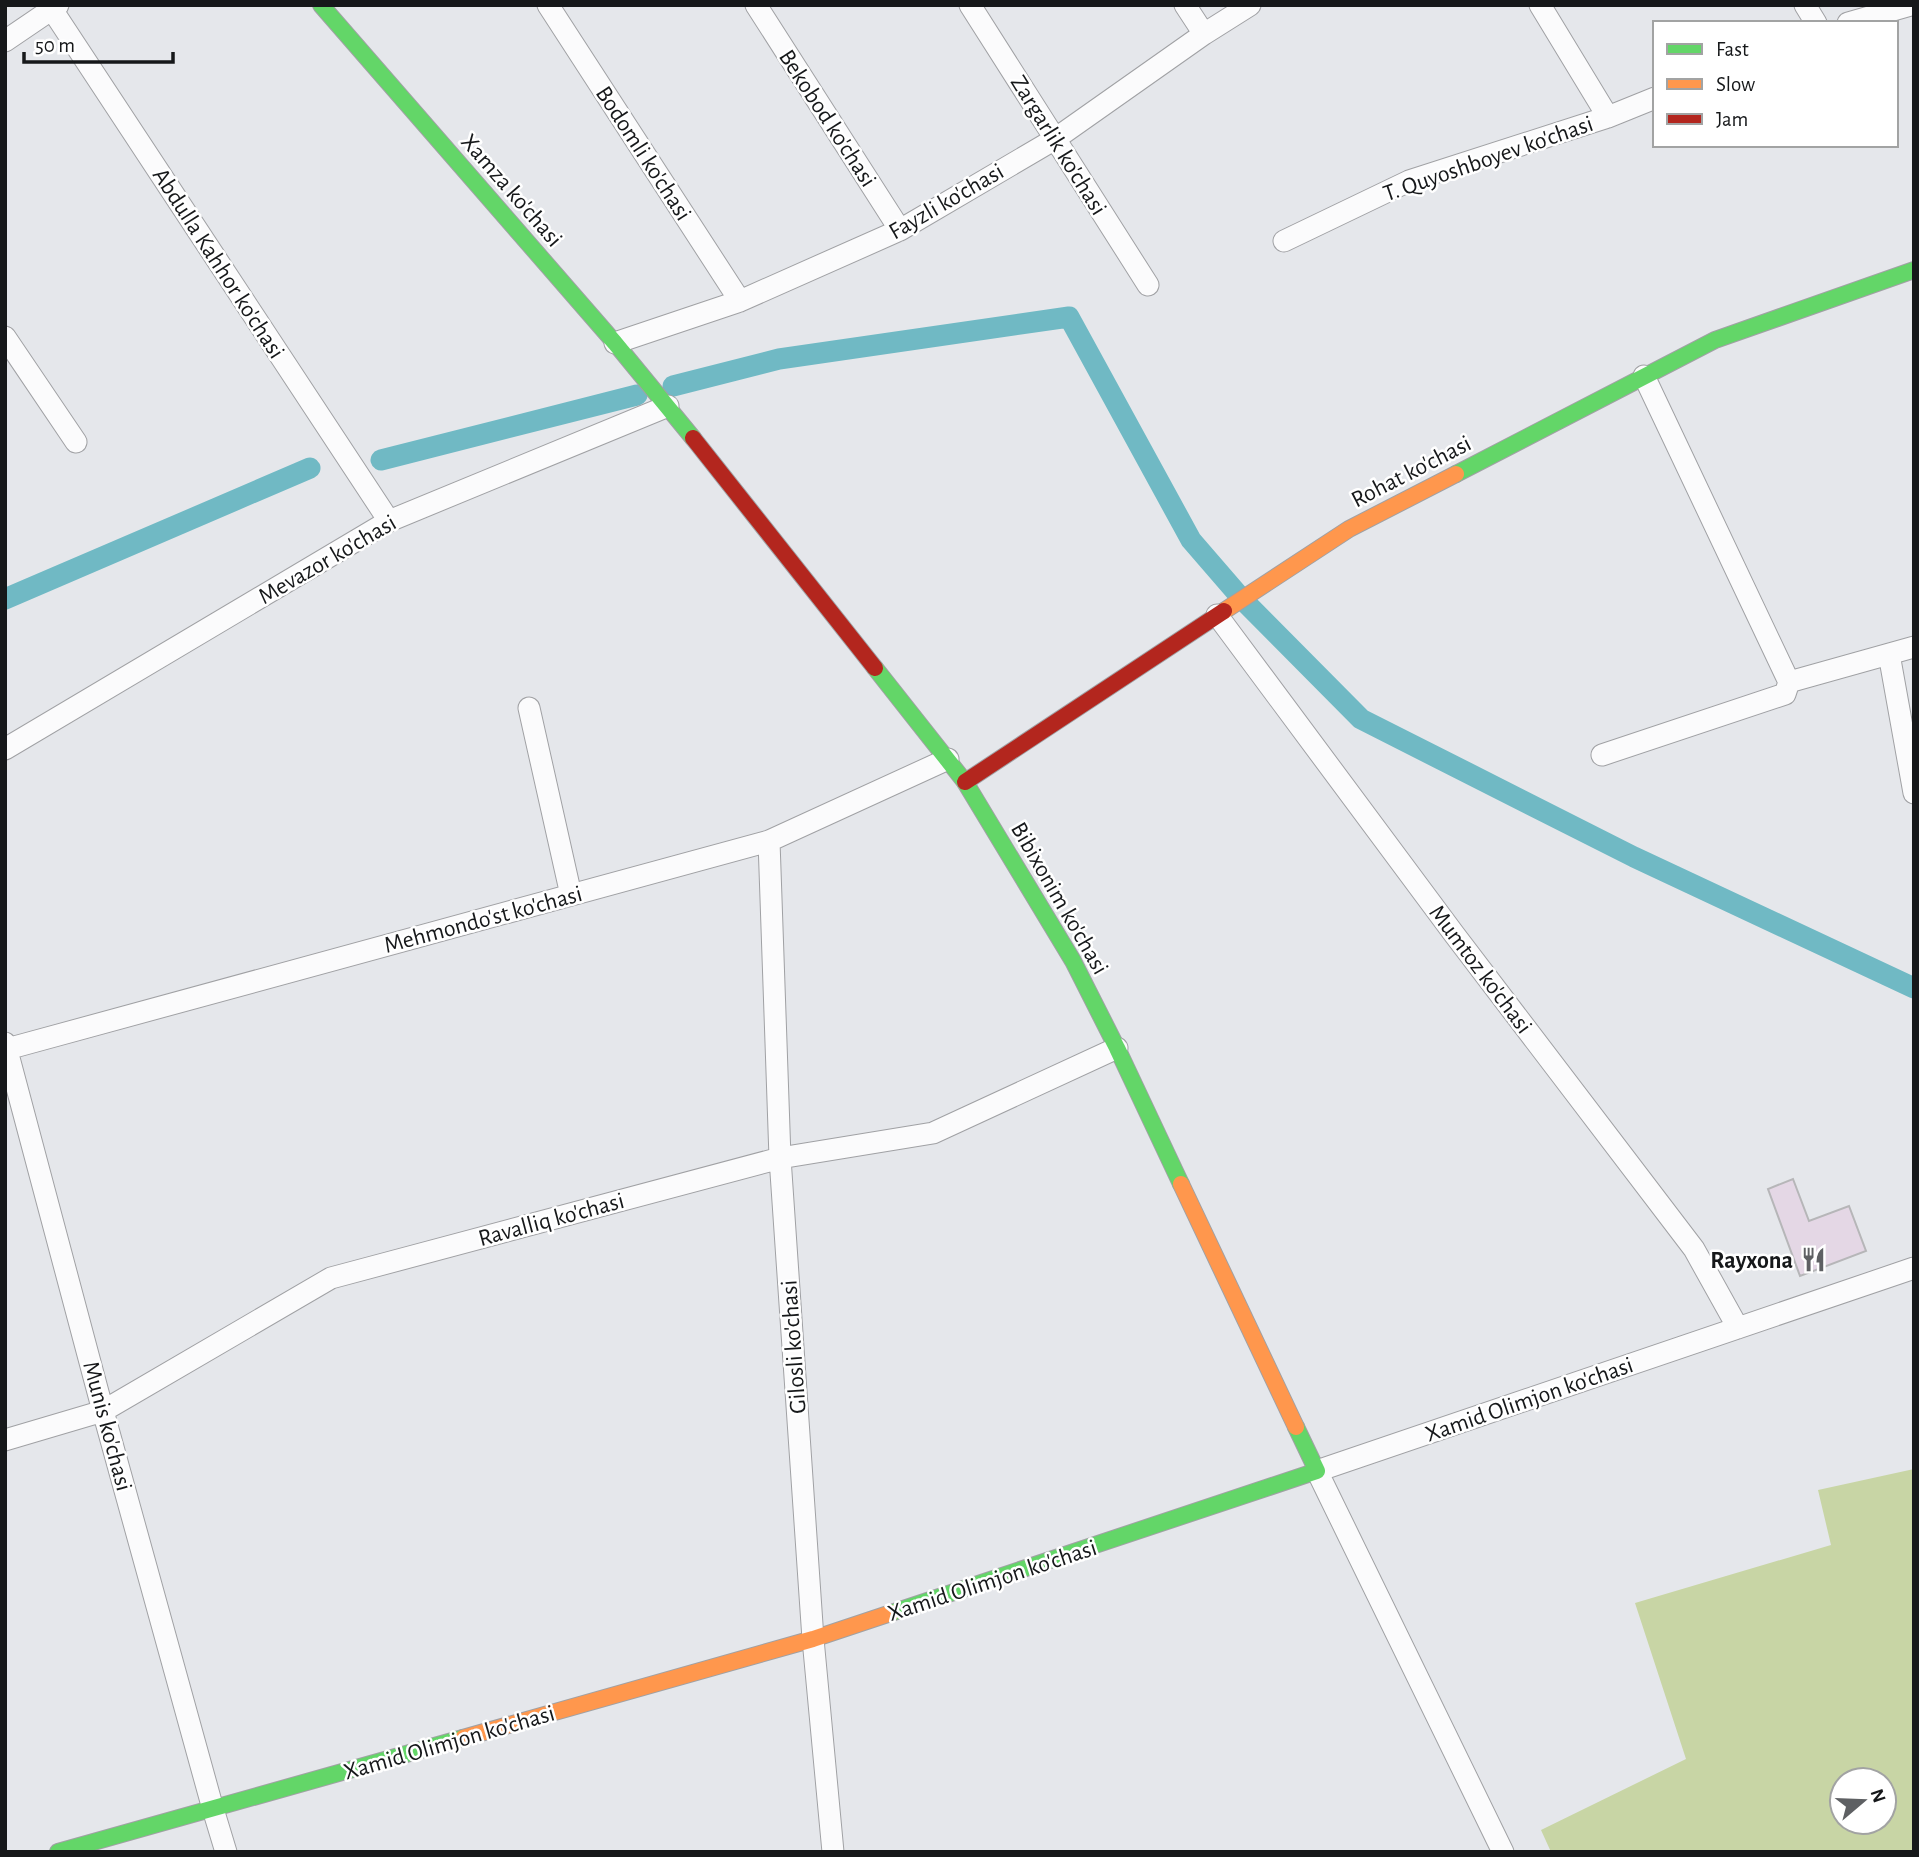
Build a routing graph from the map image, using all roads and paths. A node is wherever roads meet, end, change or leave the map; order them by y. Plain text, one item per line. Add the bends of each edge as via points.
1 (321, 5) edge
2 (548, 5) edge
3 (756, 5) edge
4 (970, 5) edge
5 (1185, 5) edge
6 (1250, 5) edge
7 (1540, 5) edge
8 (1805, 5) edge
9 (1911, 5) edge
10 (53, 7) edge
11 (1815, 21) edge
12 (1855, 21) edge
13 (1204, 34) junction
14 (5, 41) edge
15 (1653, 98) edge
16 (1608, 117) junction
17 (1055, 139) junction
18 (900, 230) junction
19 (1284, 241) dead end
20 (1914, 270) edge
21 (1148, 285) dead end
22 (740, 301) junction
23 (5, 337) edge
24 (615, 343) junction
25 (1644, 376) junction
26 (668, 406) junction
27 (76, 442) dead end
28 (388, 521) junction
29 (1217, 615) junction
30 (1914, 647) edge
31 (1889, 654) junction
32 (1789, 682) junction
33 (529, 708) dead end
34 (5, 749) edge
35 (1602, 755) dead end
36 (948, 759) junction
37 (965, 782) junction
38 (1914, 793) edge
39 (769, 841) junction
40 (570, 895) junction
41 (6, 1046) edge
42 (1116, 1048) junction
43 (780, 1158) junction
44 (1914, 1268) edge
45 (1738, 1328) junction
46 (103, 1411) junction
47 (5, 1440) edge
48 (1317, 1471) junction
49 (813, 1639) junction
50 (212, 1809) junction
51 (58, 1852) edge
52 (226, 1852) edge
53 (833, 1852) edge
54 (1503, 1852) edge

1 - 24 main road, Xamza ko'chasi
2 - 22 street, Bodomli ko'chasi
3 - 18 street, Bekobod ko'chasi
4 - 17 street, Zargarlik ko'chasi
5 - 13 street
6 - 13 street, Fayzli ko'chasi
7 - 16 street
8 - 11 street
9 - 12 street
10 - 14 street
10 - 28 street, Abdulla Kahhor ko'chasi
13 - 17 street, Fayzli ko'chasi
15 - 16 street, T. Quyoshboyev ko'chasi
16 - 19 street, T. Quyoshboyev ko'chasi via 1409,181
17 - 18 street, Fayzli ko'chasi
17 - 21 street, Zargarlik ko'chasi
18 - 22 street, Fayzli ko'chasi
20 - 25 main road, Rohat ko'chasi via 1715,340
22 - 24 street, Fayzli ko'chasi
23 - 27 street
24 - 26 main road, Xamza ko'chasi
25 - 29 main road, Rohat ko'chasi via 1349,529
25 - 32 street
26 - 28 street, Mevazor ko'chasi
26 - 36 main road, Bibixonim ko'chasi
28 - 34 street, Mevazor ko'chasi
29 - 37 main road, Rohat ko'chasi
29 - 45 street, Mumtoz ko'chasi via 1694,1249
30 - 31 street
31 - 32 street
31 - 38 street
32 - 35 street via 1785,694
33 - 40 street
36 - 37 main road, Bibixonim ko'chasi
36 - 39 street, Mehmondo'st ko'chasi
37 - 42 main road, Bibixonim ko'chasi via 1073,961
39 - 40 street, Mehmondo'st ko'chasi
39 - 43 street, Gilosli ko'chasi
40 - 41 street, Mehmondo'st ko'chasi
41 - 46 street, Munis ko'chasi
42 - 43 street, Ravalliq ko'chasi via 933,1133
42 - 48 main road, Bibixonim ko'chasi
43 - 46 street, Ravalliq ko'chasi via 331,1278
43 - 49 street, Gilosli ko'chasi
44 - 45 street, Xamid Olimjon ko'chasi
45 - 48 street, Xamid Olimjon ko'chasi
46 - 47 street, Ravalliq ko'chasi
46 - 50 street, Munis ko'chasi
48 - 49 main road, Xamid Olimjon ko'chasi
48 - 54 street
49 - 50 main road, Xamid Olimjon ko'chasi
49 - 53 street, Gilosli ko'chasi
50 - 51 main road, Xamid Olimjon ko'chasi
50 - 52 street, Munis ko'chasi

